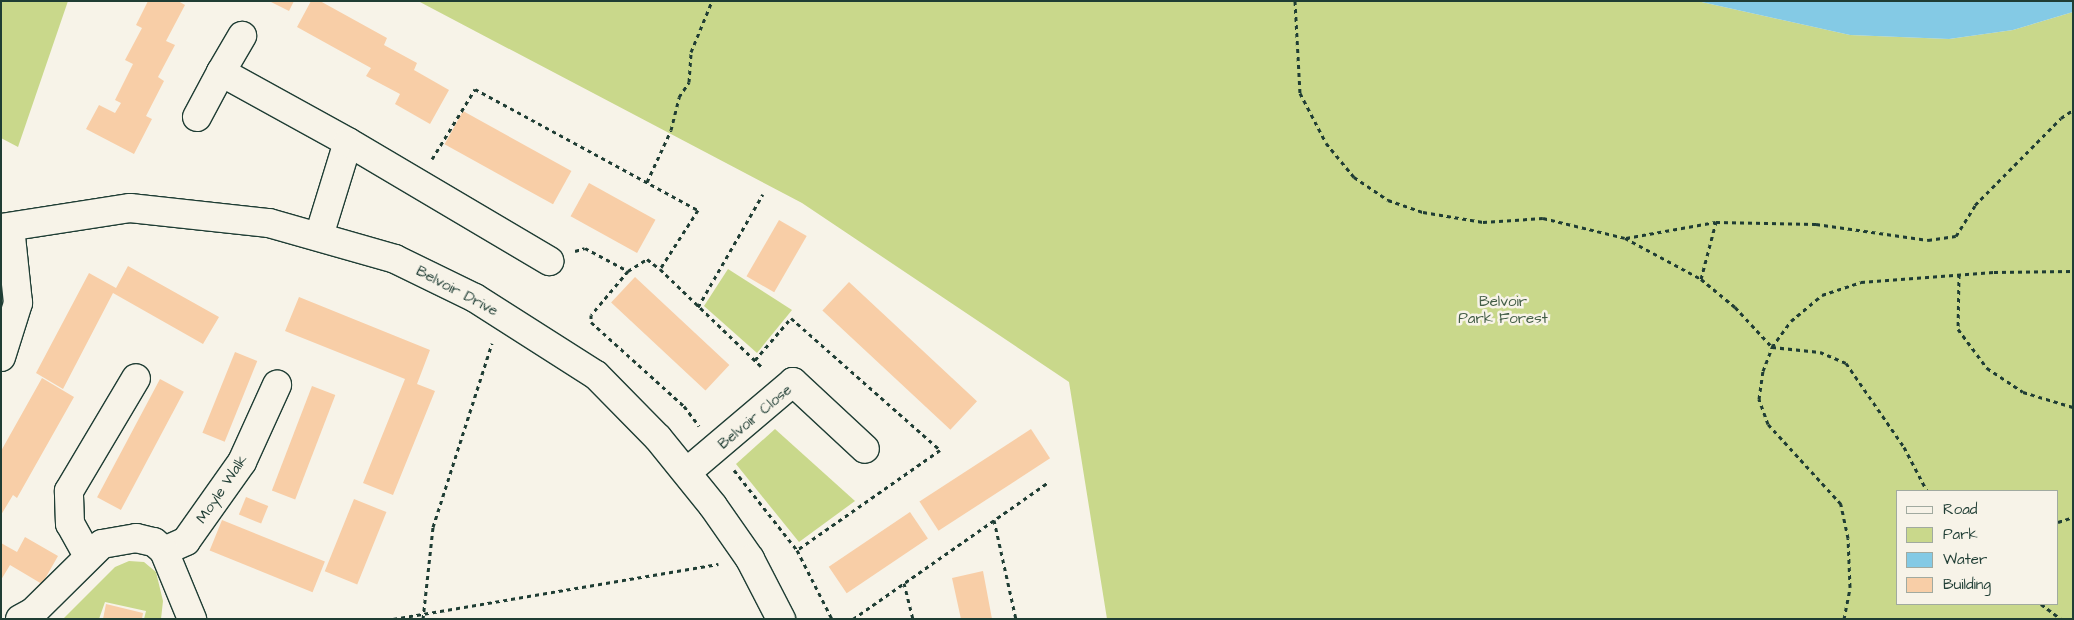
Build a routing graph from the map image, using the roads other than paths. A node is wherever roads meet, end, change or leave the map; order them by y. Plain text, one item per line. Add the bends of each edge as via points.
1 (242, 36) dead end
2 (221, 72) junction
3 (197, 118) dead end
4 (348, 142) junction
5 (6, 228) edge
6 (319, 236) junction
7 (549, 261) road end
8 (1, 357) edge
9 (136, 378) dead end
10 (277, 385) dead end
11 (865, 449) dead end
12 (687, 472) junction
13 (164, 551) junction
14 (88, 556) junction
15 (20, 619) edge
16 (192, 619) edge
17 (781, 619) edge

1 - 2 street
2 - 3 street
2 - 4 street
4 - 6 street
4 - 7 street
5 - 6 street, Belvoir Drive via 130,208 197,213
5 - 8 street via 18,303
6 - 12 street, Belvoir Drive via 395,259 501,314 596,375
9 - 14 street via 69,491 70,524
10 - 13 street, Moyle Walk via 242,462 186,541
11 - 12 street, Belvoir Close via 793,382
12 - 17 street, Belvoir Drive via 750,559
13 - 14 street via 154,542 136,538 102,544
13 - 16 street
14 - 15 street via 32,612

